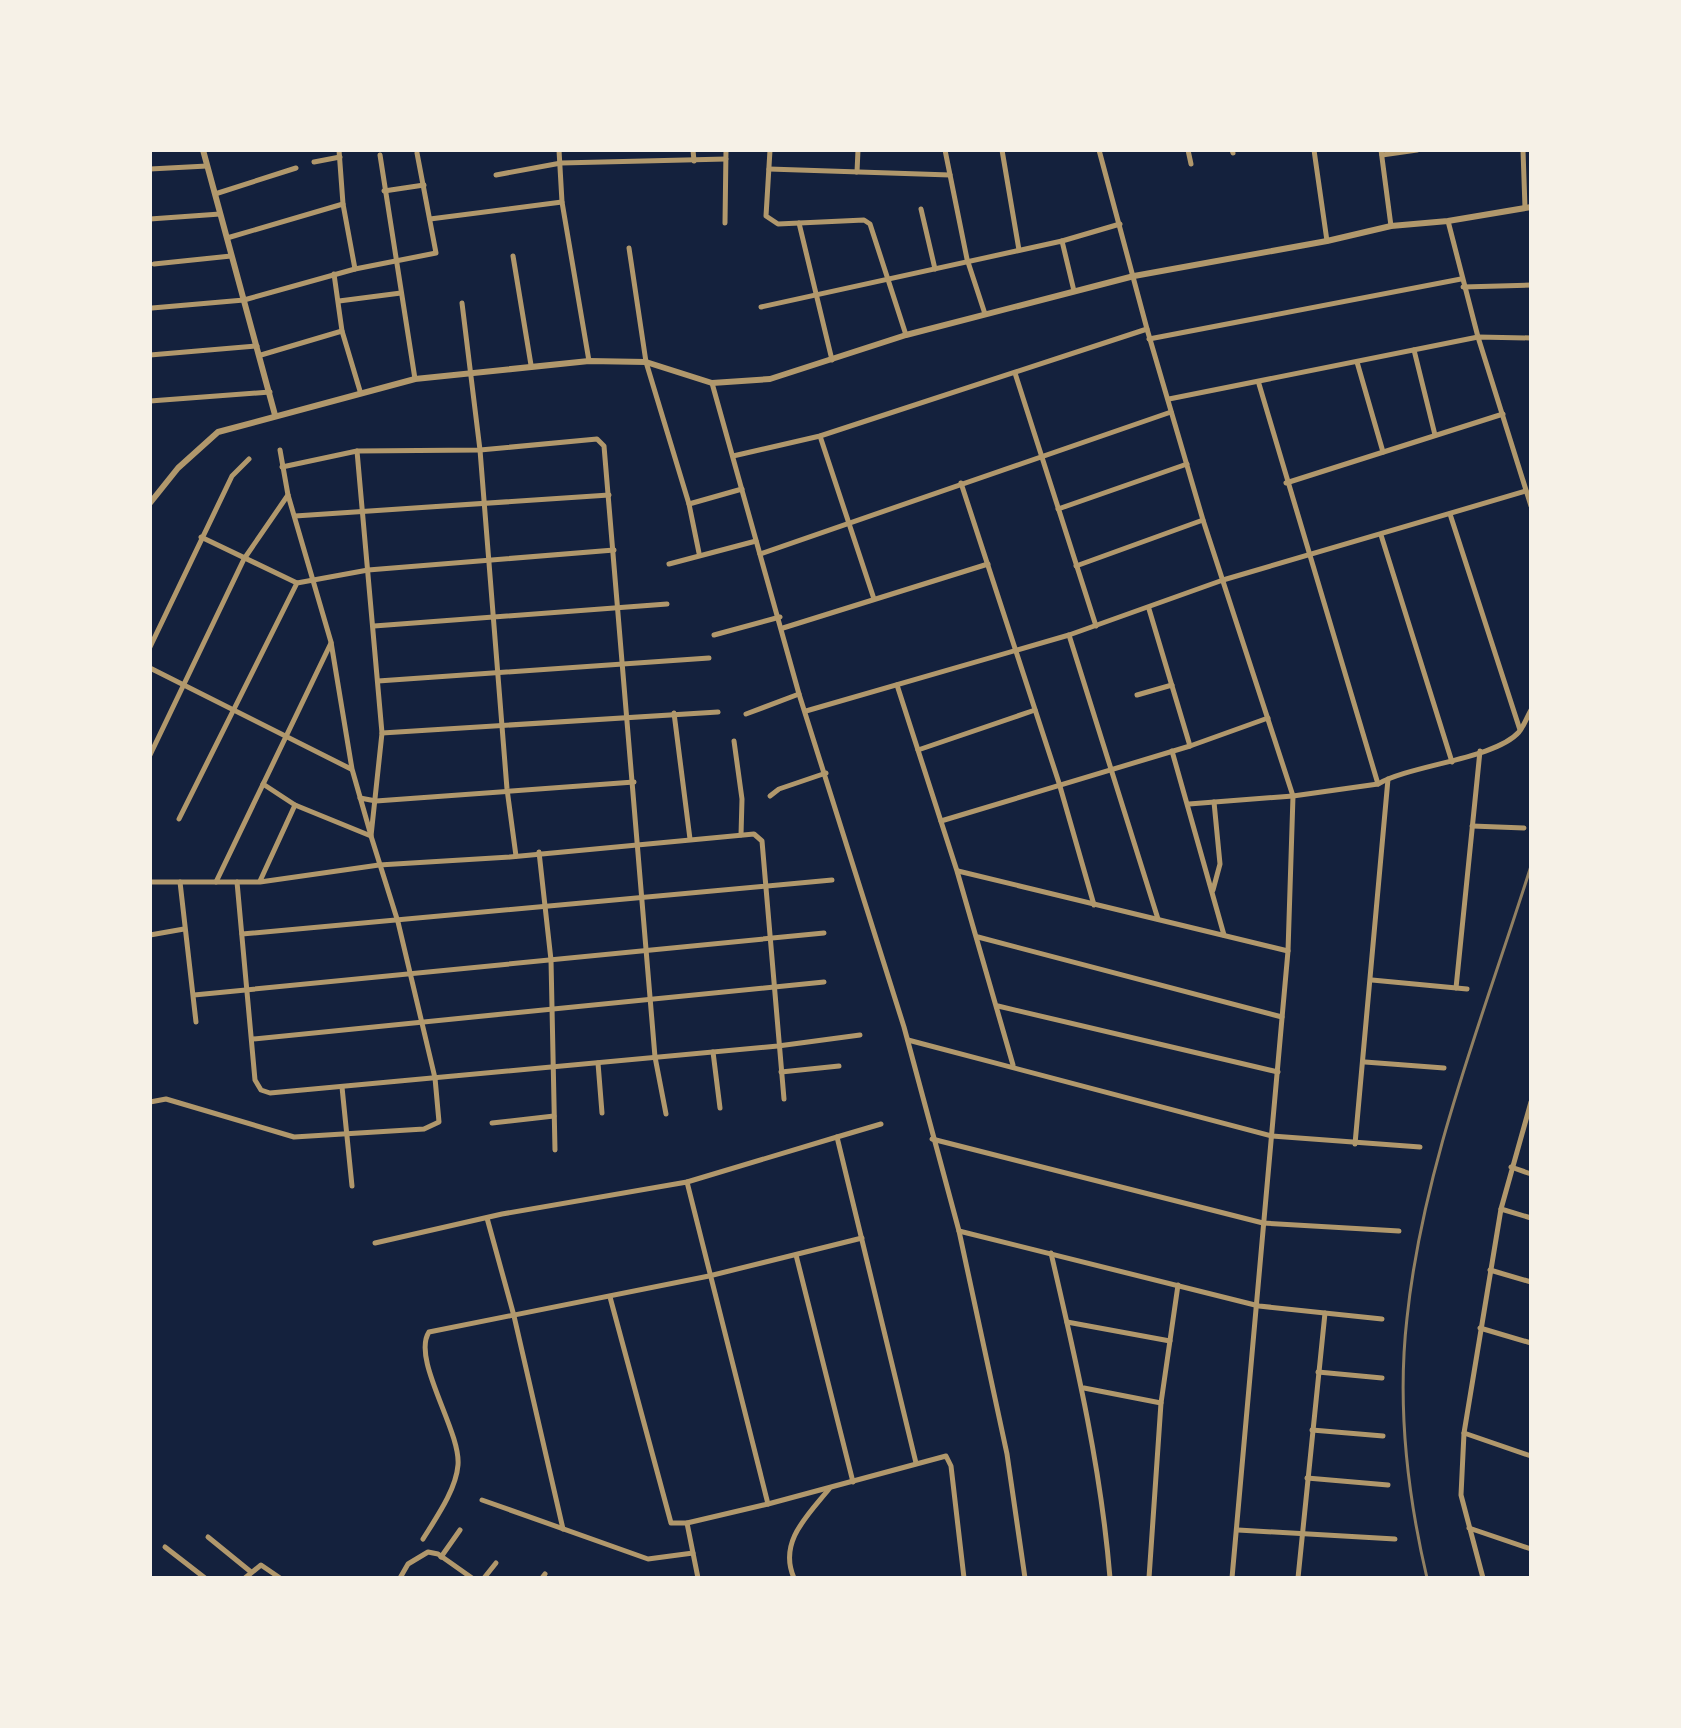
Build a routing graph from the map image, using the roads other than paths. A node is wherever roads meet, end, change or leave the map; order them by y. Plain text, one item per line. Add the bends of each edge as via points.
1 (559, 150) edge
2 (693, 150) edge
3 (726, 150) edge
4 (770, 150) edge
5 (858, 150) edge
6 (945, 150) edge
7 (1002, 150) edge
8 (1099, 150) edge
9 (1188, 150) edge
10 (1314, 150) edge
11 (1417, 150) edge
12 (1523, 150) edge
13 (206, 151) edge
14 (417, 153) dead end
15 (1382, 153) edge
16 (340, 154) edge
17 (380, 155) dead end
18 (726, 159) junction
19 (694, 161) junction
20 (314, 162) dead end
21 (561, 163) junction
22 (1191, 164) dead end
23 (207, 166) junction
24 (296, 168) dead end
25 (150, 169) edge
26 (769, 169) junction
27 (857, 172) junction
28 (496, 175) dead end
29 (950, 175) junction
30 (424, 185) junction
31 (384, 191) junction
32 (215, 194) junction
33 (562, 202) junction
34 (343, 204) junction
35 (1528, 208) edge
36 (921, 209) dead end
37 (220, 214) junction
38 (150, 219) edge
39 (430, 219) junction
40 (1448, 221) junction
41 (725, 223) dead end
42 (799, 223) junction
43 (1120, 224) junction
44 (1391, 226) junction
45 (227, 238) junction
46 (1062, 241) junction
47 (1327, 241) junction
48 (629, 248) dead end
49 (1019, 250) junction
50 (231, 256) junction
51 (513, 256) dead end
52 (967, 259) junction
53 (396, 260) junction
54 (154, 264) dead end
55 (355, 269) junction
56 (935, 269) junction
57 (334, 274) junction
58 (1134, 276) junction
59 (1461, 279) junction
60 (888, 282) junction
61 (1531, 285) edge
62 (1463, 287) junction
63 (1074, 291) junction
64 (401, 293) junction
65 (816, 297) junction
66 (244, 300) junction
67 (339, 301) junction
68 (462, 303) dead end
69 (761, 307) dead end
70 (152, 308) edge
71 (985, 314) junction
72 (1147, 329) junction
73 (342, 331) junction
74 (906, 335) junction
75 (1478, 337) junction
76 (1531, 338) edge
77 (1149, 339) junction
78 (259, 346) junction
79 (1414, 350) junction
80 (150, 355) edge
81 (261, 355) junction
82 (832, 360) junction
83 (589, 361) junction
84 (646, 362) junction
85 (1357, 362) junction
86 (531, 365) junction
87 (472, 372) junction
88 (1015, 373) junction
89 (415, 379) junction
90 (712, 383) junction
91 (1259, 384) junction
92 (360, 391) junction
93 (270, 392) junction
94 (1169, 399) junction
95 (150, 401) edge
96 (1171, 412) junction
97 (1503, 414) junction
98 (275, 415) junction
99 (1435, 435) junction
100 (820, 436) junction
101 (280, 450) dead end
102 (480, 450) junction
103 (357, 451) junction
104 (1383, 452) junction
105 (733, 456) junction
106 (1041, 456) junction
107 (249, 459) dead end
108 (1187, 464) junction
109 (282, 467) junction
110 (961, 483) junction
111 (1286, 483) junction
112 (742, 489) junction
113 (1526, 491) junction
114 (288, 495) junction
115 (609, 495) junction
116 (485, 501) junction
117 (150, 503) edge
118 (689, 504) junction
119 (1531, 506) edge
120 (1058, 509) junction
121 (362, 512) junction
122 (1450, 514) junction
123 (295, 516) junction
124 (1203, 520) junction
125 (848, 524) junction
126 (1381, 535) junction
127 (201, 537) junction
128 (756, 541) junction
129 (614, 550) junction
130 (699, 553) junction
131 (760, 554) junction
132 (1310, 557) junction
133 (244, 559) junction
134 (490, 559) junction
135 (669, 564) dead end
136 (988, 564) junction
137 (1076, 566) junction
138 (368, 570) junction
139 (314, 578) junction
140 (1223, 580) junction
141 (297, 583) junction
142 (874, 599) junction
143 (667, 604) dead end
144 (617, 607) junction
145 (1149, 609) junction
146 (496, 617) junction
147 (780, 617) junction
148 (374, 626) junction
149 (1096, 626) junction
150 (783, 628) junction
151 (714, 635) dead end
152 (1069, 635) junction
153 (331, 642) junction
154 (150, 647) edge
155 (1017, 649) junction
156 (709, 658) dead end
157 (623, 664) junction
158 (150, 668) edge
159 (500, 671) junction
160 (378, 681) junction
161 (184, 685) junction
162 (897, 685) junction
163 (1172, 685) junction
164 (799, 694) junction
165 (1137, 695) dead end
166 (232, 708) junction
167 (1035, 710) junction
168 (1531, 710) edge
169 (806, 711) junction
170 (718, 712) dead end
171 (674, 713) junction
172 (746, 714) dead end
173 (628, 715) junction
174 (1268, 718) junction
175 (502, 726) junction
176 (1520, 731) junction
177 (382, 733) junction
178 (285, 737) junction
179 (734, 741) dead end
180 (1190, 746) junction
181 (918, 750) junction
182 (1172, 751) junction
183 (1480, 751) junction
184 (150, 755) edge
185 (1452, 762) junction
186 (1114, 768) junction
187 (352, 769) junction
188 (826, 773) junction
189 (1388, 779) junction
190 (634, 782) junction
191 (1059, 783) junction
192 (263, 784) junction
193 (1378, 784) junction
194 (507, 789) junction
195 (770, 796) dead end
196 (1293, 796) junction
197 (360, 798) junction
198 (376, 801) junction
199 (1214, 802) junction
200 (1189, 804) junction
201 (295, 805) junction
202 (179, 819) dead end
203 (941, 821) junction
204 (1472, 826) junction
205 (1524, 828) dead end
206 (741, 835) junction
207 (371, 836) junction
208 (690, 839) junction
209 (638, 844) junction
210 (539, 852) junction
211 (516, 856) junction
212 (379, 865) junction
213 (957, 871) junction
214 (832, 880) dead end
215 (150, 882) edge
216 (180, 882) junction
217 (216, 882) junction
218 (237, 882) junction
219 (260, 882) junction
220 (764, 889) junction
221 (1213, 891) junction
222 (643, 900) junction
223 (1094, 905) junction
224 (544, 908) junction
225 (1158, 919) junction
226 (398, 922) junction
227 (184, 929) junction
228 (824, 933) dead end
229 (242, 934) junction
230 (150, 935) edge
231 (1224, 935) junction
232 (977, 937) junction
233 (768, 939) junction
234 (647, 950) junction
235 (1288, 951) junction
236 (551, 960) junction
237 (410, 973) junction
238 (1372, 980) junction
239 (824, 982) dead end
240 (773, 988) junction
241 (1456, 988) junction
242 (1467, 989) dead end
243 (248, 990) junction
244 (194, 995) junction
245 (651, 1000) junction
246 (997, 1005) junction
247 (550, 1012) junction
248 (1282, 1017) junction
249 (196, 1022) dead end
250 (421, 1025) junction
251 (860, 1035) dead end
252 (253, 1039) junction
253 (908, 1040) junction
254 (778, 1046) junction
255 (713, 1052) junction
256 (655, 1057) junction
257 (1365, 1062) junction
258 (598, 1063) junction
259 (839, 1066) dead end
260 (1014, 1066) junction
261 (555, 1067) junction
262 (1444, 1068) dead end
263 (781, 1072) junction
264 (1278, 1072) junction
265 (435, 1078) junction
266 (342, 1087) junction
267 (784, 1099) dead end
268 (150, 1102) edge
269 (1531, 1102) edge
270 (720, 1108) dead end
271 (1530, 1110) edge
272 (602, 1113) dead end
273 (666, 1114) dead end
274 (554, 1116) junction
275 (492, 1123) dead end
276 (881, 1124) dead end
277 (347, 1134) junction
278 (1272, 1136) junction
279 (837, 1137) junction
280 (931, 1138) junction
281 (1355, 1144) junction
282 (1420, 1147) dead end
283 (555, 1150) dead end
284 (1511, 1167) junction
285 (1531, 1174) edge
286 (687, 1182) junction
287 (352, 1186) dead end
288 (1501, 1209) junction
289 (487, 1218) junction
290 (1531, 1218) edge
291 (1263, 1223) junction
292 (959, 1231) junction
293 (1399, 1231) dead end
294 (862, 1238) junction
295 (375, 1243) dead end
296 (1051, 1253) junction
297 (796, 1255) junction
298 (1490, 1270) junction
299 (709, 1276) junction
300 (1531, 1282) edge
301 (1178, 1285) junction
302 (610, 1297) junction
303 (1259, 1306) junction
304 (1325, 1313) junction
305 (514, 1316) junction
306 (1382, 1319) dead end
307 (1067, 1322) junction
308 (1480, 1328) junction
309 (1170, 1341) junction
310 (1531, 1343) edge
311 (1318, 1372) junction
312 (1382, 1378) dead end
313 (1084, 1388) junction
314 (1161, 1403) junction
315 (1312, 1430) junction
316 (1464, 1433) junction
317 (1383, 1436) dead end
318 (1531, 1456) edge
319 (916, 1463) junction
320 (1307, 1478) junction
321 (853, 1482) junction
322 (1388, 1485) dead end
323 (829, 1489) junction
324 (482, 1500) dead end
325 (768, 1504) junction
326 (687, 1523) junction
327 (1468, 1528) junction
328 (563, 1529) junction
329 (460, 1530) dead end
330 (1238, 1530) junction
331 (1302, 1533) junction
332 (208, 1537) dead end
333 (423, 1539) dead end
334 (1395, 1539) dead end
335 (165, 1547) dead end
336 (1531, 1549) edge
337 (693, 1553) junction
338 (441, 1557) junction
339 (496, 1563) dead end
340 (251, 1572) junction
341 (205, 1578) edge
342 (245, 1578) edge
343 (280, 1578) edge
344 (400, 1578) edge
345 (472, 1578) edge
346 (484, 1578) edge
347 (698, 1578) edge
348 (794, 1578) edge
349 (964, 1578) edge
350 (1025, 1578) edge
351 (1110, 1578) edge
352 (1149, 1578) edge
353 (1232, 1578) edge
354 (1298, 1578) edge
355 (1483, 1578) edge

1 - 21 street
2 - 19 street
3 - 18 street
4 - 26 street
5 - 27 street
6 - 29 street
7 - 49 street
8 - 43 street
9 - 22 street
10 - 47 street
11 - 15 street
12 - 35 street
13 - 23 street
14 - 30 street
15 - 44 street
16 - 20 street
16 - 34 street
17 - 31 street
18 - 19 street
18 - 41 street
19 - 21 street
21 - 28 street
21 - 33 street
23 - 25 street
23 - 32 street
24 - 32 street
26 - 27 street
26 - 42 street via 766,216 778,224
27 - 29 street
29 - 52 street
30 - 31 street
30 - 39 street
31 - 53 street
32 - 37 street
33 - 39 street
33 - 83 street
34 - 45 street
34 - 55 street
35 - 40 street
36 - 56 street
37 - 38 street
37 - 45 street
39 - 53 street via 436,253
40 - 44 street
40 - 59 street
42 - 60 street via 864,220 870,224
42 - 65 street
43 - 46 street
43 - 58 street
44 - 47 street
45 - 50 street
46 - 49 street
46 - 63 street
47 - 58 street
48 - 84 street
49 - 52 street
50 - 54 street
50 - 66 street
51 - 86 street
52 - 56 street
52 - 71 street
53 - 55 street
53 - 64 street
55 - 57 street
56 - 60 street
57 - 66 street
57 - 67 street
58 - 63 street
58 - 72 street
59 - 62 street
59 - 77 street
60 - 65 street
60 - 74 street
61 - 62 street
62 - 75 street
63 - 71 street
64 - 67 street
64 - 89 street
65 - 69 street
65 - 82 street
66 - 70 street
66 - 78 street
67 - 73 street
68 - 87 street
71 - 74 street
72 - 77 street
72 - 88 street
73 - 81 street
73 - 92 street
74 - 82 street
75 - 76 street
75 - 79 street
75 - 97 street
77 - 94 street
78 - 80 street
78 - 81 street
79 - 85 street
79 - 99 street
81 - 93 street
82 - 90 street via 770,379
83 - 84 street
83 - 86 street
84 - 90 street
84 - 118 street
85 - 91 street
85 - 104 street
86 - 87 street
87 - 89 street
87 - 102 street
88 - 100 street
88 - 106 street
89 - 92 street
90 - 105 street
91 - 94 street
91 - 111 street
92 - 98 street
93 - 95 street
93 - 98 street
94 - 96 street
96 - 106 street
96 - 108 street
97 - 99 street
97 - 113 street
98 - 117 street via 218,432
99 - 104 street
100 - 105 street
100 - 125 street
101 - 109 street
102 - 103 street
102 - 115 street via 597,439 604,446
102 - 116 street
103 - 109 street
103 - 121 street
104 - 111 street
105 - 112 street
106 - 110 street
106 - 120 street
107 - 127 street via 232,476
108 - 120 street
108 - 124 street
109 - 114 street
110 - 125 street
110 - 136 street
111 - 132 street
112 - 118 street
112 - 128 street
113 - 119 street
113 - 122 street
114 - 123 street
114 - 133 street
115 - 116 street
115 - 129 street
116 - 121 street
116 - 134 street
118 - 130 street
120 - 137 street
121 - 123 street
121 - 138 street
122 - 126 street
122 - 176 street
123 - 139 street
124 - 137 street
124 - 140 street
125 - 131 street
125 - 142 street
126 - 132 street
126 - 185 street
127 - 133 street
127 - 154 street
128 - 130 street
128 - 131 street
129 - 134 street
129 - 144 street
130 - 135 street
131 - 147 street
132 - 140 street
132 - 193 street
133 - 141 street
133 - 161 street
134 - 138 street
134 - 146 street
136 - 142 street
136 - 155 street
137 - 149 street
138 - 139 street
138 - 148 street
139 - 141 street
139 - 153 street
140 - 145 street
140 - 174 street
141 - 166 street
142 - 150 street
143 - 144 street
144 - 146 street
144 - 157 street
145 - 149 street
145 - 163 street
146 - 148 street
146 - 159 street
147 - 150 street
147 - 151 street
148 - 160 street
149 - 152 street
150 - 164 street
152 - 155 street
152 - 186 street
153 - 178 street
153 - 187 street
155 - 162 street
155 - 167 street
156 - 157 street
157 - 159 street
157 - 173 street
158 - 161 street
159 - 160 street
159 - 175 street
160 - 177 street
161 - 166 street
161 - 184 street
162 - 169 street
162 - 181 street
163 - 165 street
163 - 180 street
164 - 169 street
164 - 172 street
166 - 178 street
166 - 202 street
167 - 181 street
167 - 191 street
168 - 176 street
169 - 188 street
170 - 171 street
171 - 173 street
171 - 208 street
173 - 175 street
173 - 190 street
174 - 180 street
174 - 196 street
175 - 177 street
175 - 194 street
176 - 183 street
177 - 198 street
178 - 187 street
178 - 192 street
179 - 206 street
180 - 182 street
181 - 203 street
182 - 186 street
182 - 200 street
183 - 185 street
183 - 204 street
185 - 189 street
186 - 191 street
186 - 225 street
187 - 197 street
188 - 195 street
188 - 253 street
189 - 193 street
189 - 238 street
190 - 194 street
190 - 209 street
191 - 203 street
191 - 223 street
192 - 201 street
192 - 217 street
193 - 196 street
194 - 198 street
194 - 211 street
196 - 199 street
196 - 235 street
197 - 198 street
197 - 207 street
198 - 207 street
199 - 200 street
199 - 221 street via 1220,864
200 - 221 street
201 - 207 street
201 - 219 street
203 - 213 street
204 - 205 street
204 - 241 street
206 - 208 street
206 - 220 street via 754,834 762,841
207 - 212 street
208 - 209 street
209 - 210 street
209 - 222 street
210 - 211 street
210 - 224 street
211 - 212 street
212 - 219 street
212 - 226 street
213 - 223 street
213 - 232 street
214 - 220 street
215 - 216 street
216 - 217 street
216 - 227 street
217 - 218 street
218 - 219 street
218 - 229 street
220 - 222 street
220 - 233 street
221 - 231 street
222 - 224 street
222 - 234 street
223 - 225 street
224 - 226 street
224 - 236 street
225 - 231 street
226 - 229 street
226 - 237 street
227 - 230 street
227 - 244 street
228 - 233 street
229 - 243 street
231 - 235 street
232 - 246 street
232 - 248 street
233 - 234 street
233 - 240 street
234 - 236 street
234 - 245 street
235 - 248 street
236 - 237 street
236 - 247 street
237 - 243 street
237 - 250 street
238 - 241 street
238 - 257 street
239 - 240 street
240 - 245 street
240 - 254 street
241 - 242 street
243 - 244 street
243 - 252 street
244 - 249 street
245 - 247 street
245 - 256 street
246 - 260 street
246 - 264 street
247 - 250 street
247 - 261 street
248 - 264 street
250 - 252 street
250 - 265 street
251 - 254 street
252 - 266 street via 255,1080 261,1090
253 - 260 street
253 - 280 street
254 - 255 street
254 - 263 street
255 - 256 street
255 - 270 street
256 - 258 street
256 - 273 street
257 - 262 street
257 - 281 street
258 - 261 street
258 - 272 street
259 - 263 street
260 - 278 street
261 - 265 street
261 - 274 street
263 - 267 street
264 - 278 street
265 - 266 street
265 - 277 street via 441,1115 433,1127
266 - 277 street
268 - 277 street via 166,1099 294,1137
269 - 271 street
271 - 284 street
274 - 275 street
274 - 283 street
276 - 279 street
277 - 287 street
278 - 281 street
278 - 291 street
279 - 286 street
279 - 294 street
280 - 291 street
280 - 292 street
281 - 282 street
284 - 285 street
284 - 288 street
286 - 289 street
286 - 299 street
288 - 290 street
288 - 298 street
289 - 295 street
289 - 305 street
291 - 293 street
291 - 303 street
292 - 296 street
292 - 350 street via 1007,1454
294 - 297 street
294 - 319 street
296 - 301 street
296 - 307 street
297 - 299 street
297 - 321 street
298 - 300 street
298 - 308 street
299 - 302 street
299 - 325 street
301 - 303 street
301 - 309 street
302 - 305 street
302 - 326 street via 668,1518 676,1525
303 - 304 street
303 - 330 street
304 - 306 street
304 - 311 street
305 - 328 street
305 - 333 street via 426,1335 429,1369 458,1465
307 - 309 street
307 - 313 street
308 - 310 street
308 - 316 street
309 - 314 street
311 - 312 street
311 - 315 street
313 - 314 street
313 - 351 street
314 - 352 street
315 - 317 street
315 - 320 street
316 - 318 street
316 - 327 street via 1460,1480
319 - 321 street
319 - 349 street via 940,1456 950,1460
320 - 322 street
320 - 331 street
321 - 323 street
323 - 325 street
323 - 348 street via 794,1533 788,1556
324 - 328 street
325 - 326 street
326 - 337 street
327 - 336 street
327 - 355 street
328 - 337 street via 648,1559
329 - 338 street
330 - 331 street
330 - 353 street
331 - 334 street
331 - 354 street
332 - 340 street
335 - 341 street
337 - 347 street
338 - 344 street via 420,1555
338 - 345 street
339 - 346 street
340 - 342 street
340 - 343 street via 261,1565

